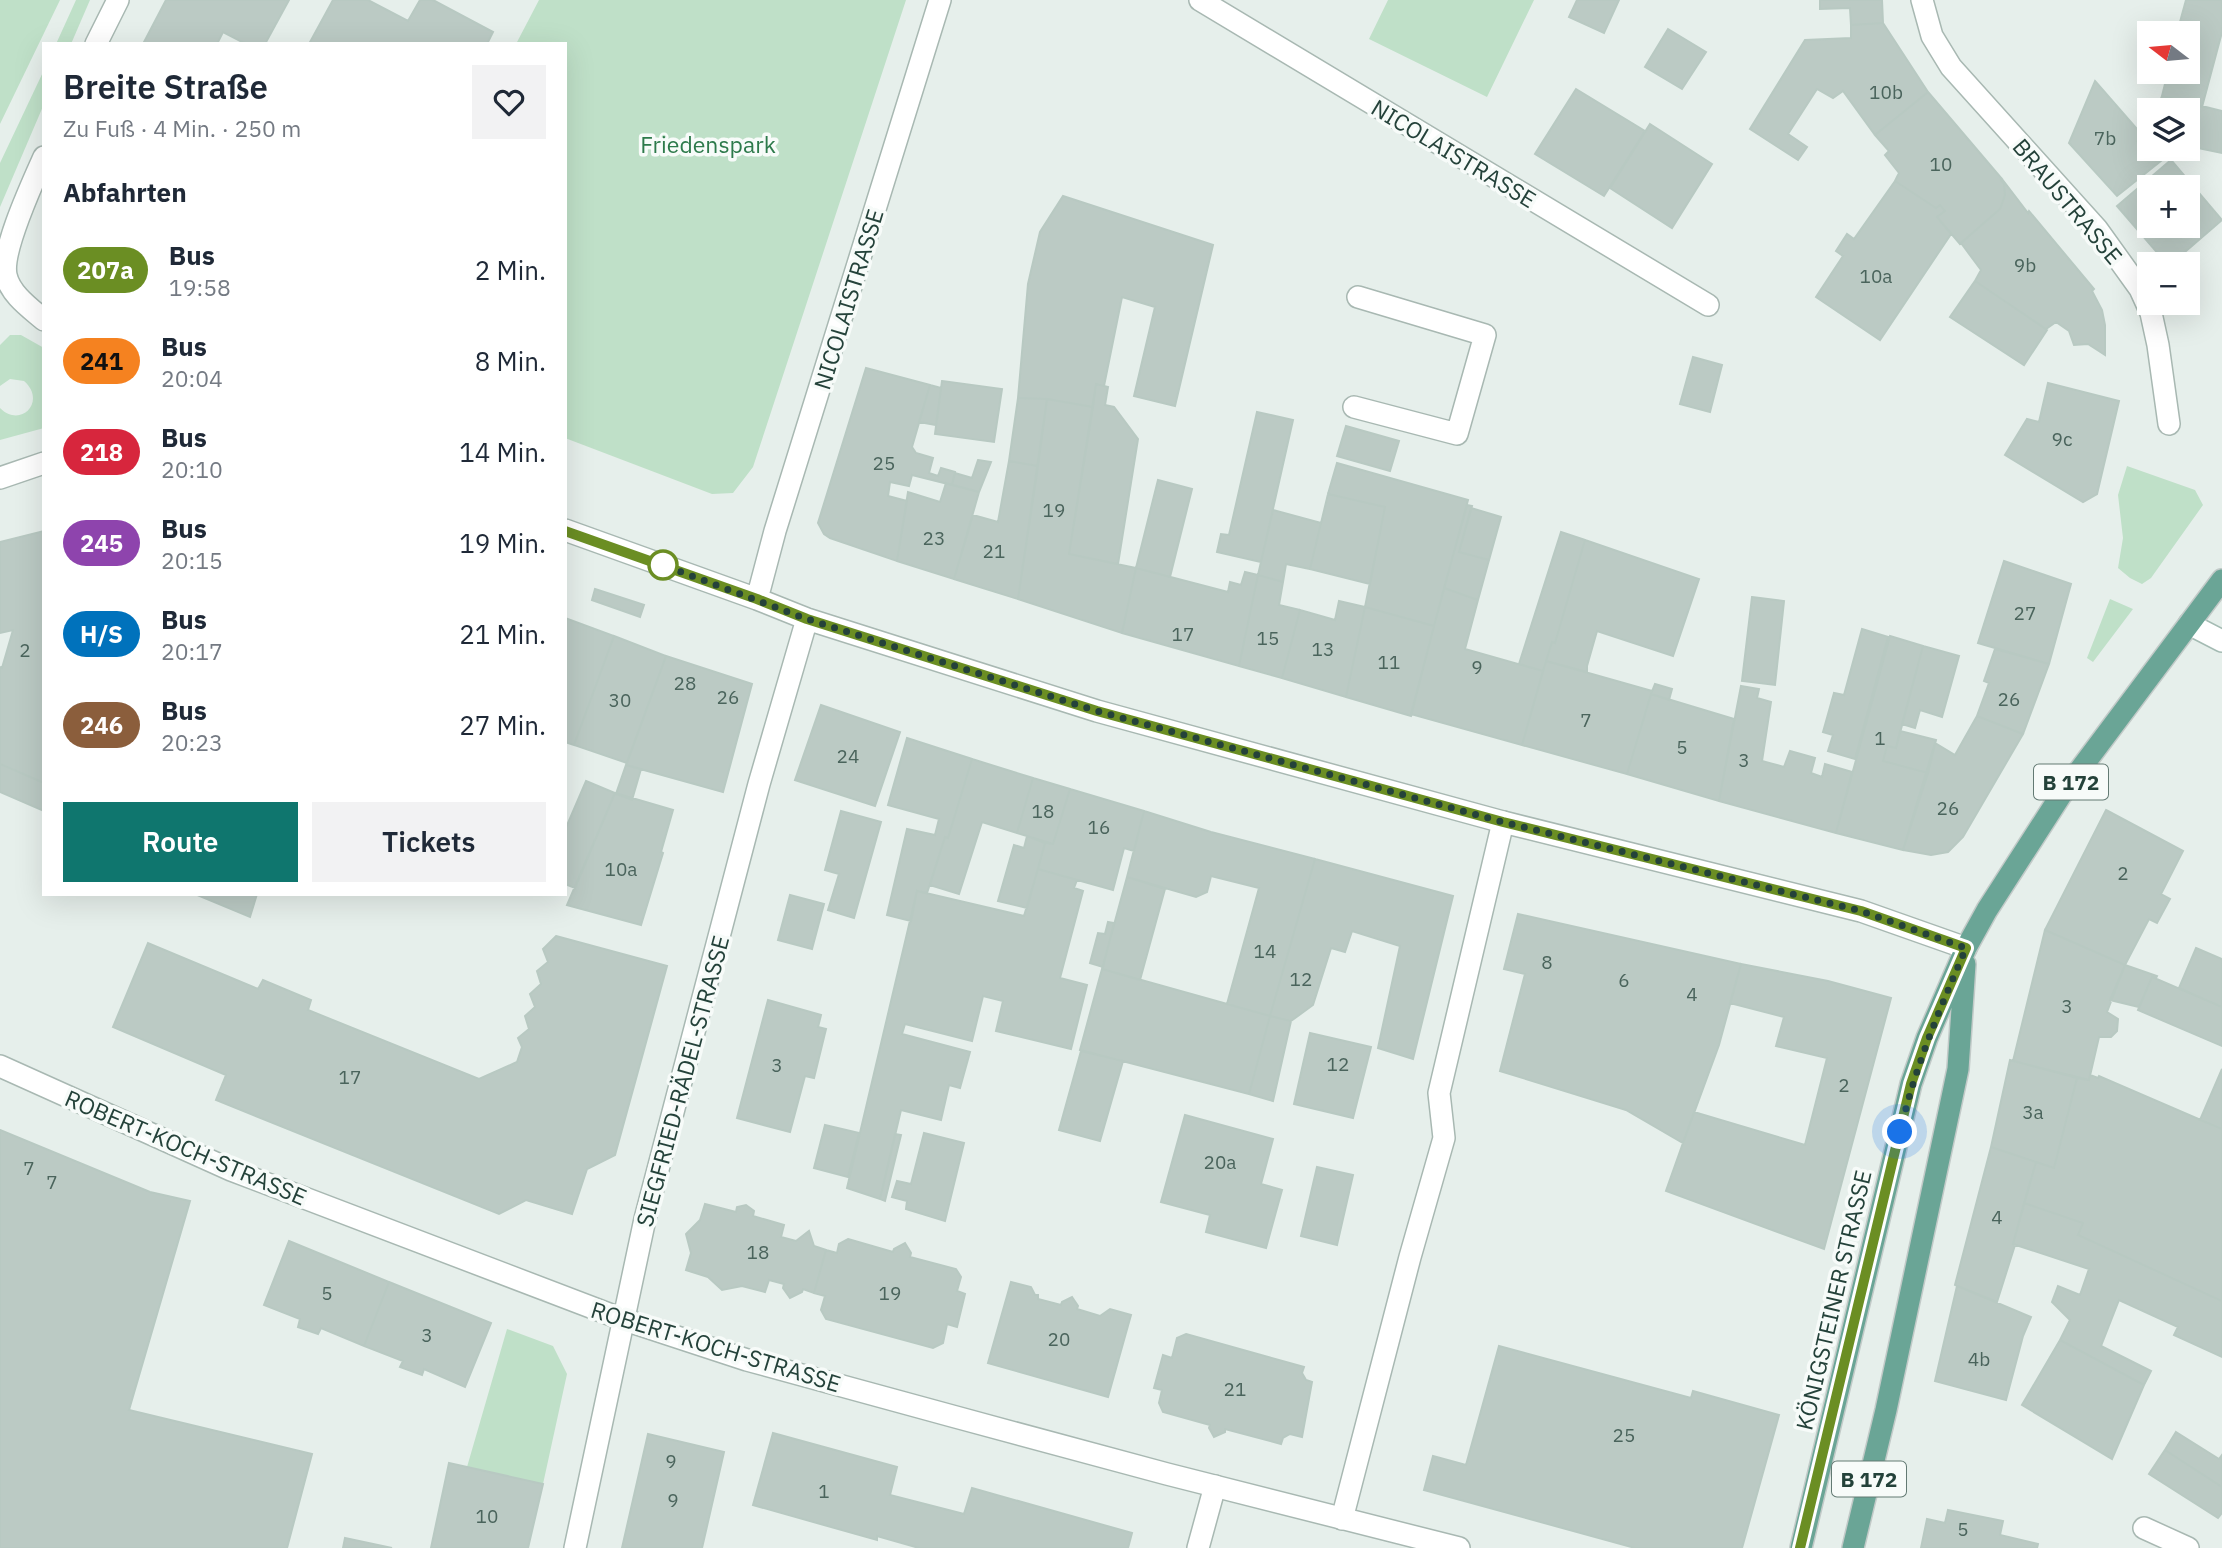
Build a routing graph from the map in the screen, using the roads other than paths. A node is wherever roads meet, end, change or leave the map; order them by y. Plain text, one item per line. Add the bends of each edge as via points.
1 (118, 0) edge
2 (940, 0) edge
3 (1200, 0) edge
4 (1922, 0) edge
5 (97, 42) edge
6 (42, 162) edge
7 (1358, 297) dead end
8 (1708, 305) dead end
9 (42, 318) edge
10 (1354, 407) dead end
11 (2169, 424) dead end
12 (42, 464) edge
13 (0, 478) edge
14 (567, 531) edge
15 (2222, 580) edge
16 (757, 599) junction
17 (807, 619) junction
18 (2189, 624) junction
19 (2222, 641) edge
20 (1503, 822) junction
21 (1966, 948) junction
22 (0, 1066) edge
23 (622, 1319) junction
24 (1215, 1486) junction
25 (1342, 1518) junction
26 (2144, 1528) dead end
27 (575, 1548) edge
28 (1198, 1548) edge
29 (1459, 1548) edge
30 (1801, 1548) edge
31 (1853, 1548) edge
32 (2188, 1548) edge

1 - 5 street
2 - 16 street, NICOLAISTRASSE
3 - 8 street, NICOLAISTRASSE
4 - 11 street, BRAUSTRASSE via 1932,36 1951,67 2098,229 2140,289 2158,345
6 - 9 street via 18,218 6,275 19,298
7 - 10 street via 1485,335 1457,434
12 - 13 street
14 - 16 street
15 - 18 main road, B 172
16 - 17 street
17 - 20 street via 1097,711
17 - 23 street, SIEGFRIED-RÄDEL-STRASSE via 756,796
18 - 19 street
18 - 21 main road, KÖNIGSTEINER STRASSE / B 172 via 2061,795
20 - 21 street via 1861,911
20 - 25 street via 1439,1093 1444,1138
21 - 30 main road, KÖNIGSTEINER STRASSE / B 172 via 1911,1084
21 - 31 main road, KÖNIGSTEINER STRASSE / B 172 via 1958,1069
22 - 23 street, ROBERT-KOCH-STRASSE via 231,1170
23 - 24 street, ROBERT-KOCH-STRASSE via 747,1360
23 - 27 street, SIEGFRIED-RÄDEL-STRASSE
24 - 25 street, ROBERT-KOCH-STRASSE
24 - 28 street
25 - 29 street, ROBERT-KOCH-STRASSE
26 - 32 street

